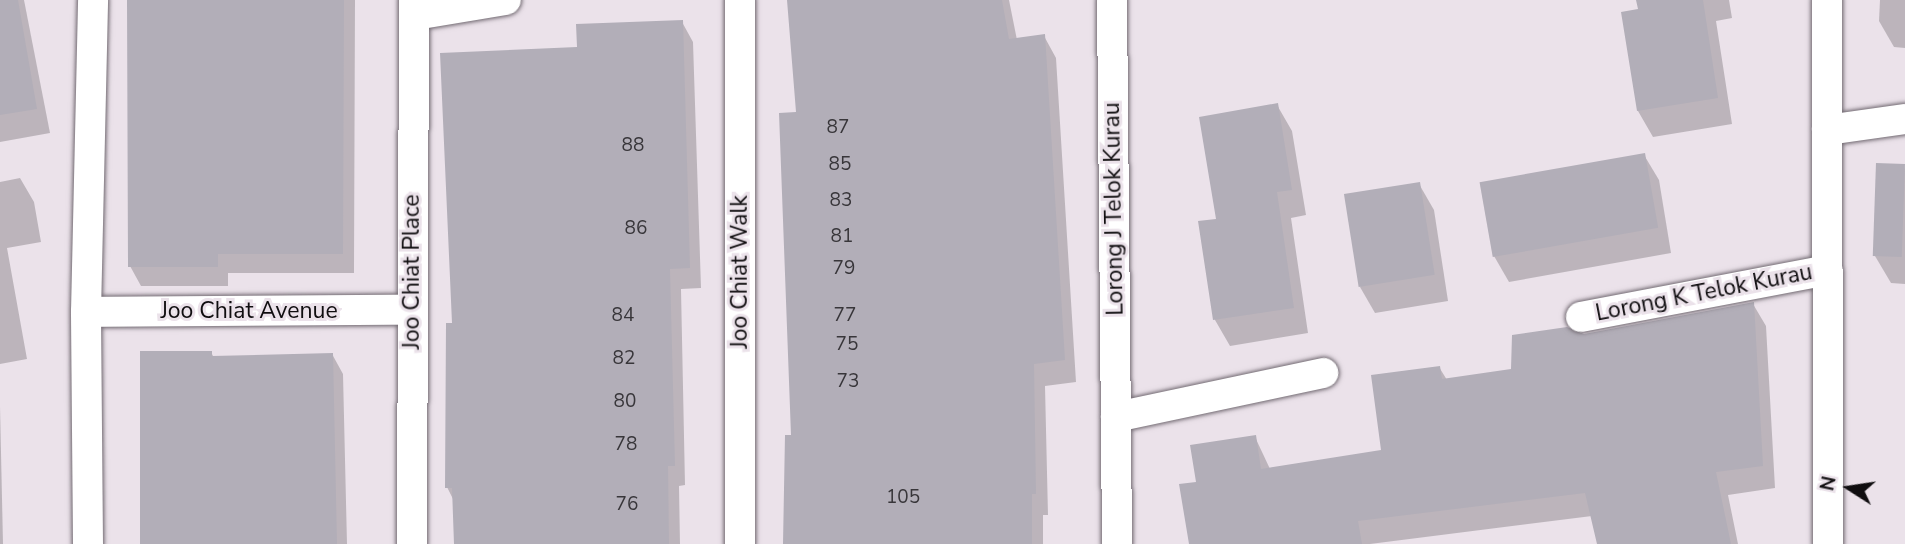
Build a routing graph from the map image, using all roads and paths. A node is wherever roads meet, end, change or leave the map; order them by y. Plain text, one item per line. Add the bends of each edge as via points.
1 (93, 0) edge
2 (506, 0) edge
3 (740, 0) edge
4 (1112, 0) edge
5 (1827, 0) edge
6 (414, 7) edge
7 (1905, 119) edge
8 (1826, 130) junction
9 (1828, 270) junction
10 (412, 310) junction
11 (86, 312) junction
12 (1581, 317) dead end
13 (1323, 373) dead end
14 (1116, 418) junction
15 (88, 544) edge
16 (412, 544) edge
17 (740, 544) edge
18 (1117, 544) edge
19 (1828, 544) edge

1 - 11 street
2 - 6 street
3 - 17 street, Joo Chiat Walk
4 - 14 street, Lorong J Telok Kurau
5 - 8 street, Lorong K Telok Kurau
6 - 10 street, Joo Chiat Place
7 - 8 street
8 - 9 street, Lorong K Telok Kurau
9 - 12 street, Lorong K Telok Kurau
9 - 19 street, Lorong K Telok Kurau
10 - 11 street, Joo Chiat Avenue
10 - 16 street, Joo Chiat Place
11 - 15 street
13 - 14 street
14 - 18 street, Lorong J Telok Kurau

